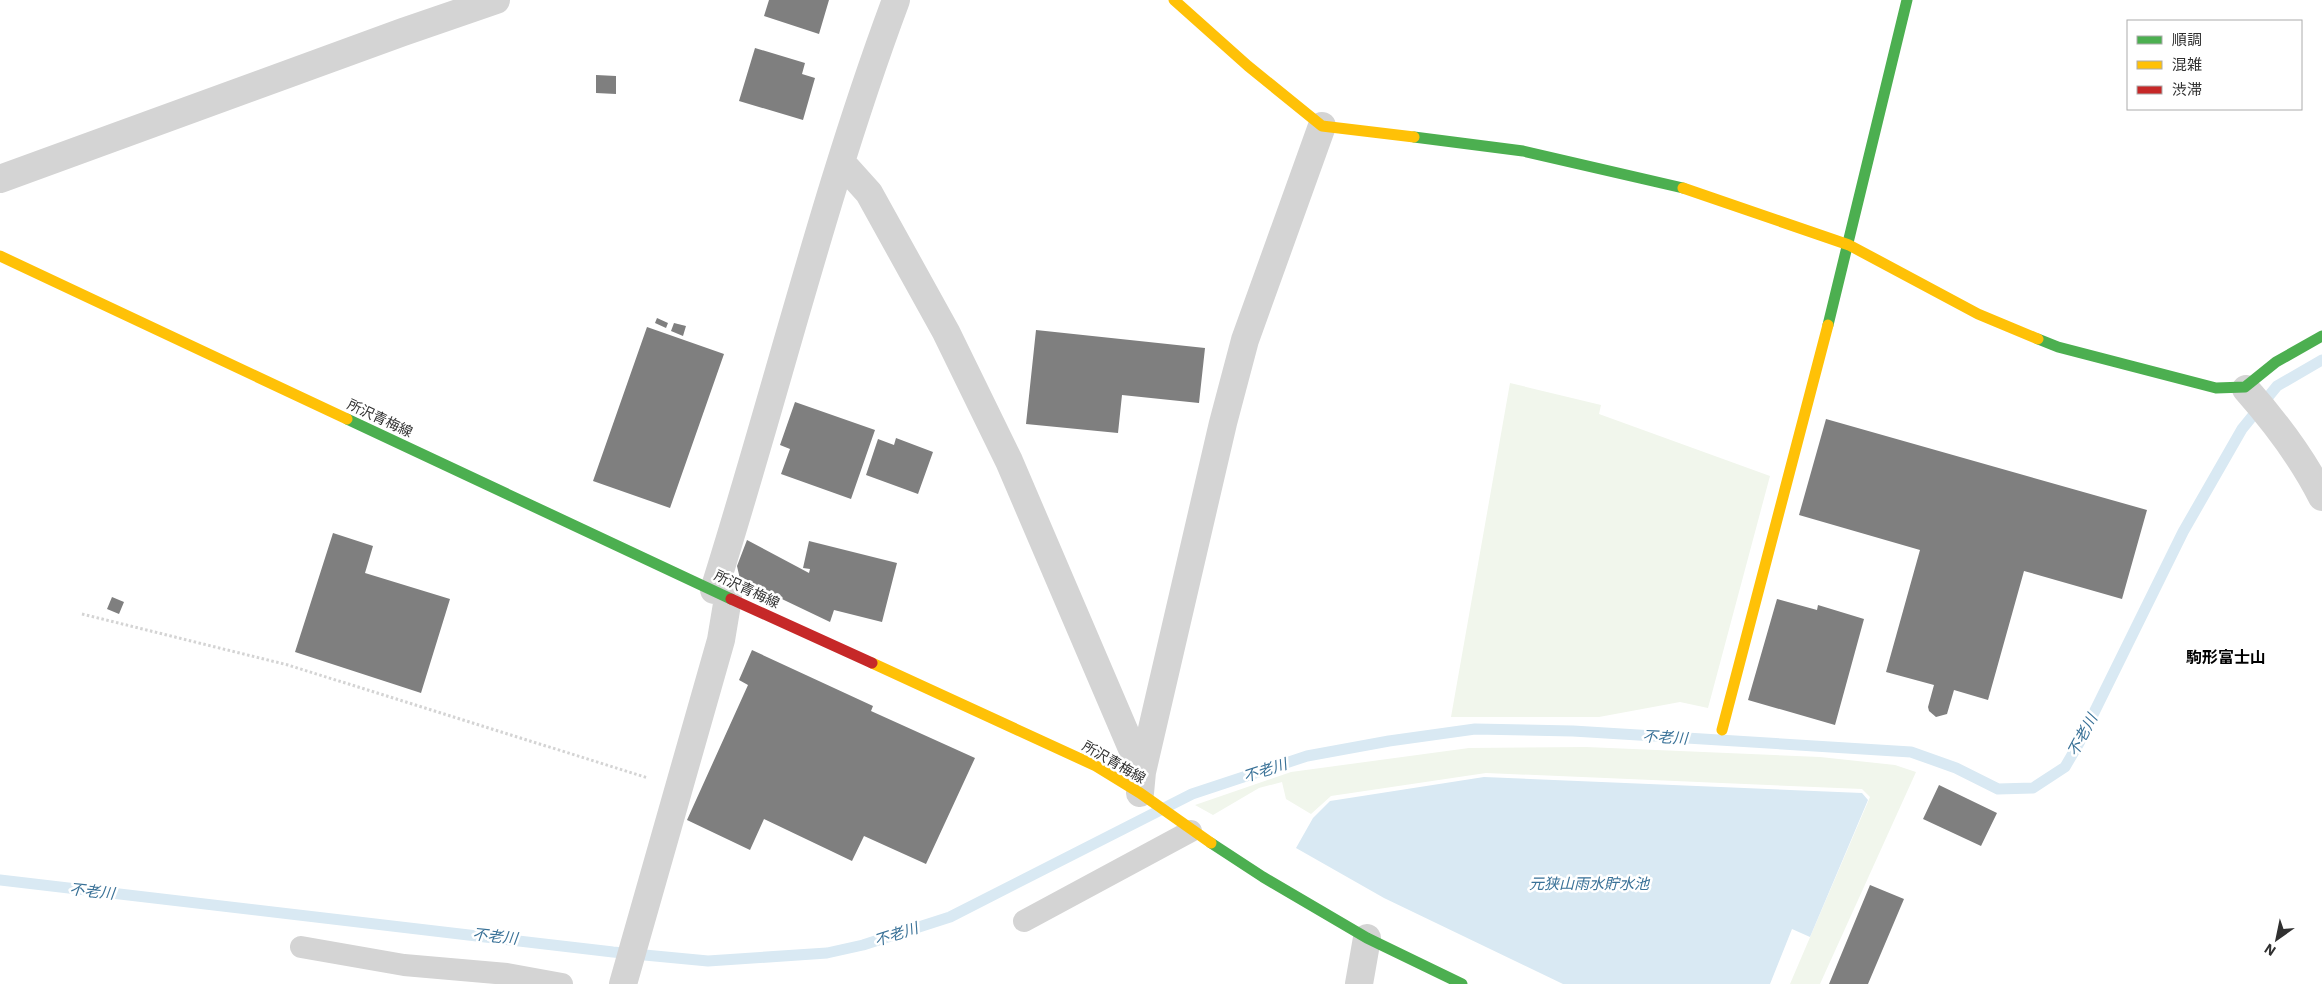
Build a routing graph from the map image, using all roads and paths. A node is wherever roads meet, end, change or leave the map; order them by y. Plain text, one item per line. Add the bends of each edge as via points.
1 (496, 0) edge
2 (896, 0) edge
3 (1174, 0) edge
4 (1907, 0) edge
5 (1322, 126) junction
6 (842, 163) junction
7 (0, 179) edge
8 (1849, 244) junction
9 (0, 256) edge
10 (2322, 336) edge
11 (2245, 388) junction
12 (2322, 497) edge
13 (721, 594) junction
14 (82, 614) dead end
15 (1722, 730) dead end
16 (680, 782) junction
17 (1141, 782) junction
18 (1186, 827) junction
19 (1024, 921) dead end
20 (1367, 938) junction
21 (301, 947) dead end
22 (624, 981) edge
23 (562, 984) edge
24 (1359, 984) edge
25 (1462, 984) edge

1 - 7 street
2 - 6 street via 873,61
3 - 5 street
4 - 8 street
5 - 8 street via 1523,151 1672,184
5 - 17 street via 1245,340
6 - 13 street
6 - 17 street via 869,193 946,332 1009,461
8 - 11 street via 1978,314 2058,347 2216,388
8 - 15 street
9 - 13 street, 所沢青梅線
10 - 11 street via 2276,362
11 - 12 street via 2277,424
13 - 16 street via 721,640
13 - 17 street, 所沢青梅線 via 1096,766
14 - 16 path via 288,665 649,778
16 - 22 street
17 - 18 street, 所沢青梅線
18 - 19 lane
18 - 20 street, 所沢青梅線
20 - 24 street
20 - 25 street, 所沢青梅線
21 - 23 lane

